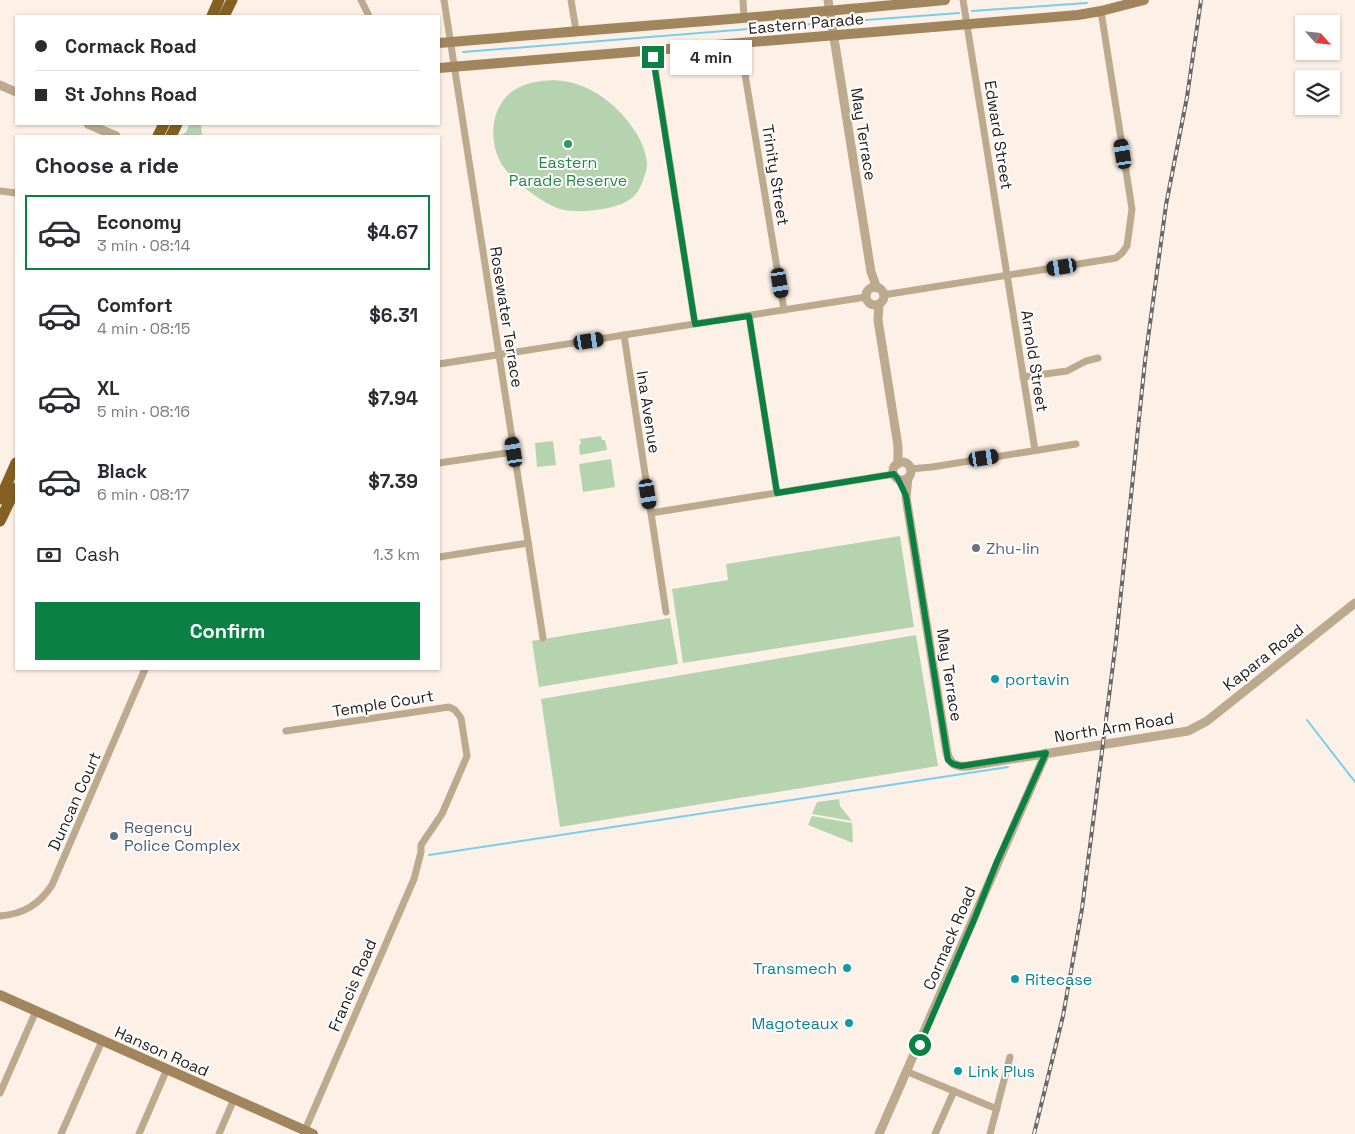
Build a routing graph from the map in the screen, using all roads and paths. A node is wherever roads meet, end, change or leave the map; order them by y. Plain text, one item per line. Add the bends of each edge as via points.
1 (219, 0) edge
2 (232, 0) edge
3 (361, 0) edge
4 (444, 0) edge
5 (571, 0) edge
6 (742, 0) edge
7 (828, 0) edge
8 (945, 0) edge
9 (963, 0) edge
10 (1144, 0) edge
11 (1101, 11) junction
12 (830, 12) junction
13 (212, 15) edge
14 (224, 15) edge
15 (368, 15) edge
16 (744, 18) junction
17 (967, 24) junction
18 (576, 30) junction
19 (834, 35) junction
20 (440, 42) edge
21 (450, 42) junction
22 (740, 44) junction
23 (652, 49) junction
24 (454, 67) junction
25 (440, 68) edge
26 (0, 85) edge
27 (15, 92) edge
28 (90, 125) edge
29 (114, 135) edge
30 (0, 190) edge
31 (15, 193) edge
32 (1008, 275) junction
33 (874, 292) junction
34 (876, 304) junction
35 (784, 310) junction
36 (749, 316) junction
37 (695, 324) junction
38 (624, 335) junction
39 (499, 355) junction
40 (1098, 358) dead end
41 (440, 364) edge
42 (1024, 377) junction
43 (1076, 444) dead end
44 (1035, 450) junction
45 (514, 452) junction
46 (440, 463) edge
47 (15, 466) edge
48 (902, 471) junction
49 (7, 491) edge
50 (777, 493) junction
51 (651, 513) junction
52 (0, 521) edge
53 (528, 543) junction
54 (440, 558) edge
55 (1355, 603) edge
56 (666, 612) dead end
57 (543, 638) dead end
58 (145, 670) edge
59 (286, 731) dead end
60 (1188, 731) joint
61 (1046, 753) junction
62 (421, 845) joint
63 (0, 916) edge
64 (0, 995) edge
65 (36, 1011) junction
66 (102, 1041) junction
67 (1010, 1057) dead end
68 (167, 1070) junction
69 (908, 1072) junction
70 (954, 1091) junction
71 (0, 1093) edge
72 (234, 1099) junction
73 (997, 1110) junction
74 (307, 1133) edge
75 (61, 1134) edge
76 (139, 1134) edge
77 (219, 1134) edge
78 (879, 1134) edge
79 (935, 1134) edge
80 (990, 1134) edge

1 - 13 highway
2 - 14 highway
3 - 15 street
4 - 21 street, Rosewater Terrace
5 - 18 street
6 - 16 street
7 - 12 street, May Terrace
8 - 12 main road, Eastern Parade
9 - 17 street, Edward Street
10 - 11 main road, Eastern Parade
11 - 17 main road, Eastern Parade
11 - 32 street via 1132,209 1127,246 1116,258
12 - 16 main road, Eastern Parade
12 - 19 street, May Terrace
16 - 18 main road, Eastern Parade
17 - 19 main road, Eastern Parade
17 - 32 street, Edward Street
18 - 21 main road, Eastern Parade
19 - 22 main road, Eastern Parade
19 - 33 street, May Terrace
20 - 21 main road, Eastern Parade
21 - 24 street, Rosewater Terrace
22 - 23 main road, Eastern Parade
22 - 35 street, Trinity Street
23 - 24 main road, Eastern Parade
23 - 37 street
24 - 25 main road, Eastern Parade
24 - 39 street, Rosewater Terrace
26 - 27 street
28 - 29 street
30 - 31 street
32 - 33 street
32 - 42 street, Arnold Street
33 - 34 street, May Terrace via 882,300
33 - 34 street via 868,302
33 - 35 street
34 - 48 street, May Terrace via 874,313 878,320
35 - 36 street
36 - 37 street
36 - 50 street
37 - 38 street
38 - 39 street
38 - 51 street, Ina Avenue
39 - 41 street
39 - 45 street, Rosewater Terrace
40 - 42 street via 1067,370
42 - 44 street, Arnold Street
43 - 44 street
44 - 48 street
45 - 46 street
45 - 53 street, Rosewater Terrace
47 - 49 highway
48 - 50 street
48 - 61 street, May Terrace via 948,760 961,766
49 - 52 highway
50 - 51 street
51 - 56 street, Ina Avenue
53 - 54 street
53 - 57 street, Rosewater Terrace
55 - 60 street, Kapara Road via 1207,721
58 - 63 street, Duncan Court via 52,885 28,909
59 - 62 street, Temple Court via 440,708 455,710 461,718 467,756 442,814
60 - 61 street, North Arm Road
61 - 69 street, Cormack Road
62 - 74 street, Francis Road via 414,879
64 - 65 main road, Hanson Road
65 - 66 main road, Hanson Road
65 - 71 street
66 - 68 main road, Hanson Road
66 - 75 street
67 - 73 street
68 - 72 main road, Hanson Road
68 - 76 street
69 - 70 street
69 - 78 street, Cormack Road
70 - 73 street
70 - 79 street
72 - 74 main road, Hanson Road
72 - 77 street
73 - 80 street

